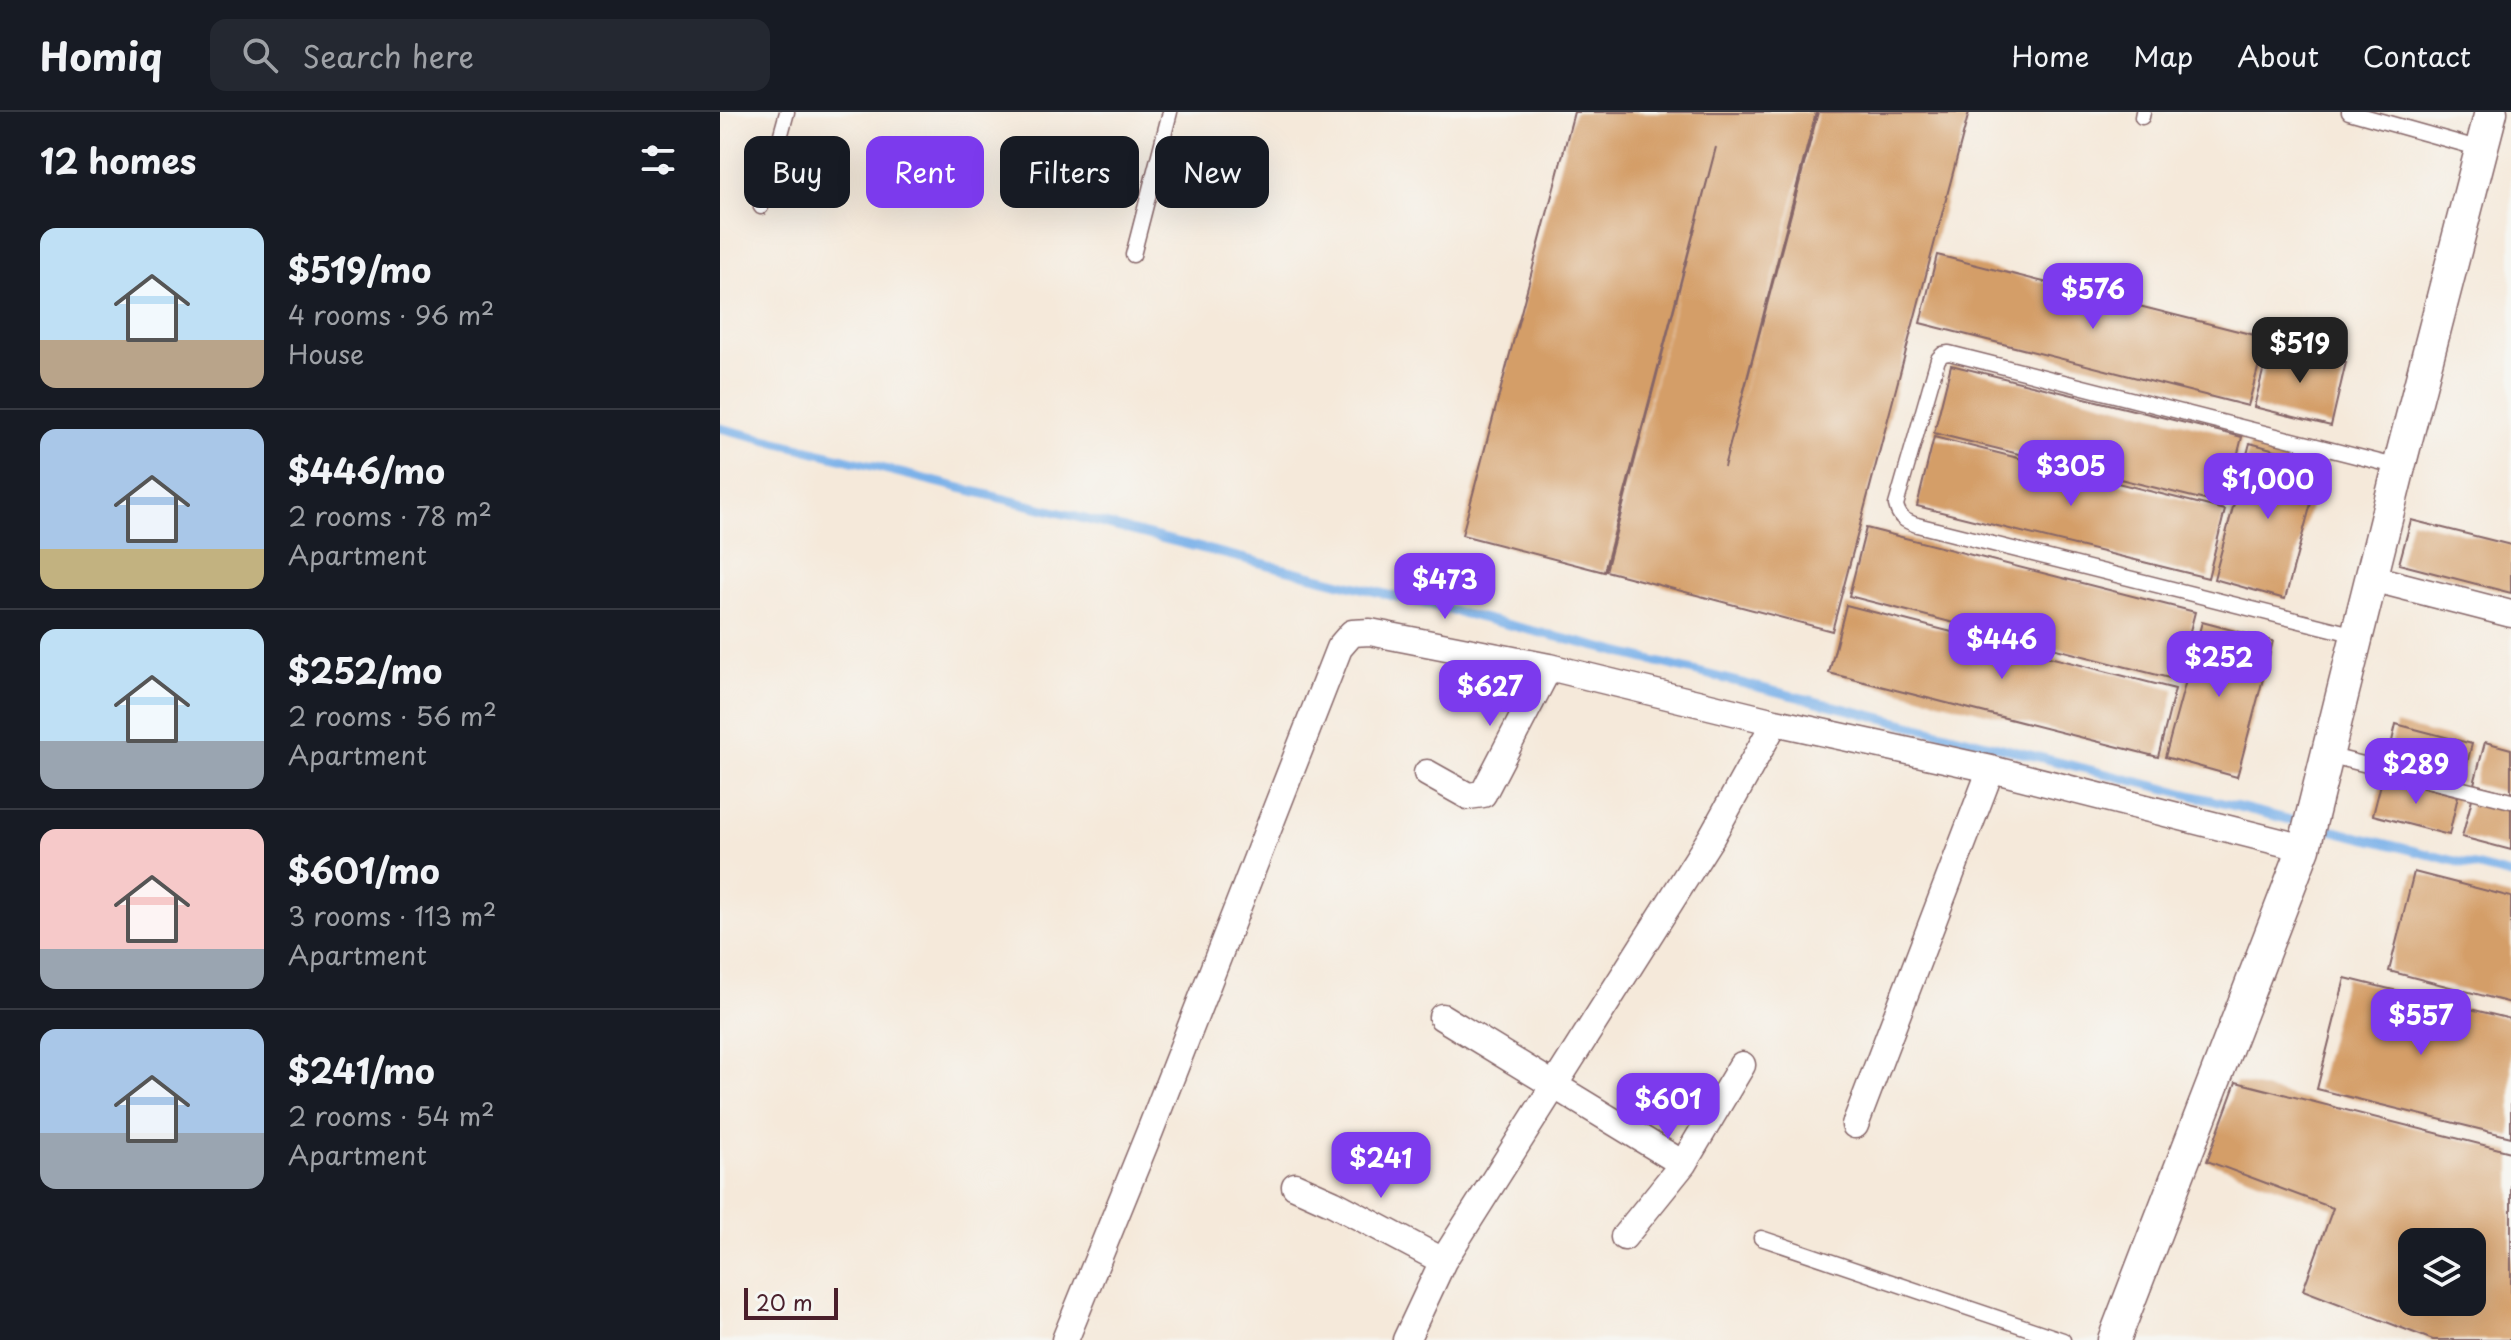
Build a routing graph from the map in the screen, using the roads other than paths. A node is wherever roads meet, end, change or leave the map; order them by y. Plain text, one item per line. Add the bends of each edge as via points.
1 (787, 112) edge
2 (1170, 112) edge
3 (2349, 112) edge
4 (2491, 112) edge
5 (780, 136) edge
6 (2482, 149) junction
7 (1133, 255) dead end
8 (2399, 467) junction
9 (2371, 578) junction
10 (2511, 614) edge
11 (2356, 635) junction
12 (1549, 667) junction
13 (1775, 722) junction
14 (2327, 755) junction
15 (1991, 769) junction
16 (1427, 773) dead end
17 (2511, 801) edge
18 (2308, 832) junction
19 (1442, 1017) dead end
20 (1742, 1065) dead end
21 (1554, 1084) junction
22 (1855, 1125) dead end
23 (1683, 1164) junction
24 (1295, 1186) dead end
25 (1624, 1237) dead end
26 (1761, 1238) dead end
27 (1443, 1261) junction
28 (1065, 1340) edge
29 (1406, 1340) edge
30 (2063, 1340) edge
31 (2114, 1340) edge

1 - 5 lane
2 - 7 lane
3 - 6 lane
4 - 6 street
6 - 8 street
8 - 9 street
8 - 11 lane via 1949,353 1938,359 1896,505 1898,515 1917,525
9 - 10 street
9 - 11 street
11 - 14 street
12 - 13 street
12 - 16 street via 1483,794 1468,796
12 - 28 street via 1370,632 1352,633 1339,648
13 - 15 street
13 - 21 street via 1712,836
14 - 17 lane
14 - 18 street
15 - 18 street
15 - 22 street
18 - 31 street
19 - 21 street
20 - 23 street
21 - 23 street
21 - 27 street
23 - 25 street
24 - 27 street
26 - 30 lane
27 - 29 street

